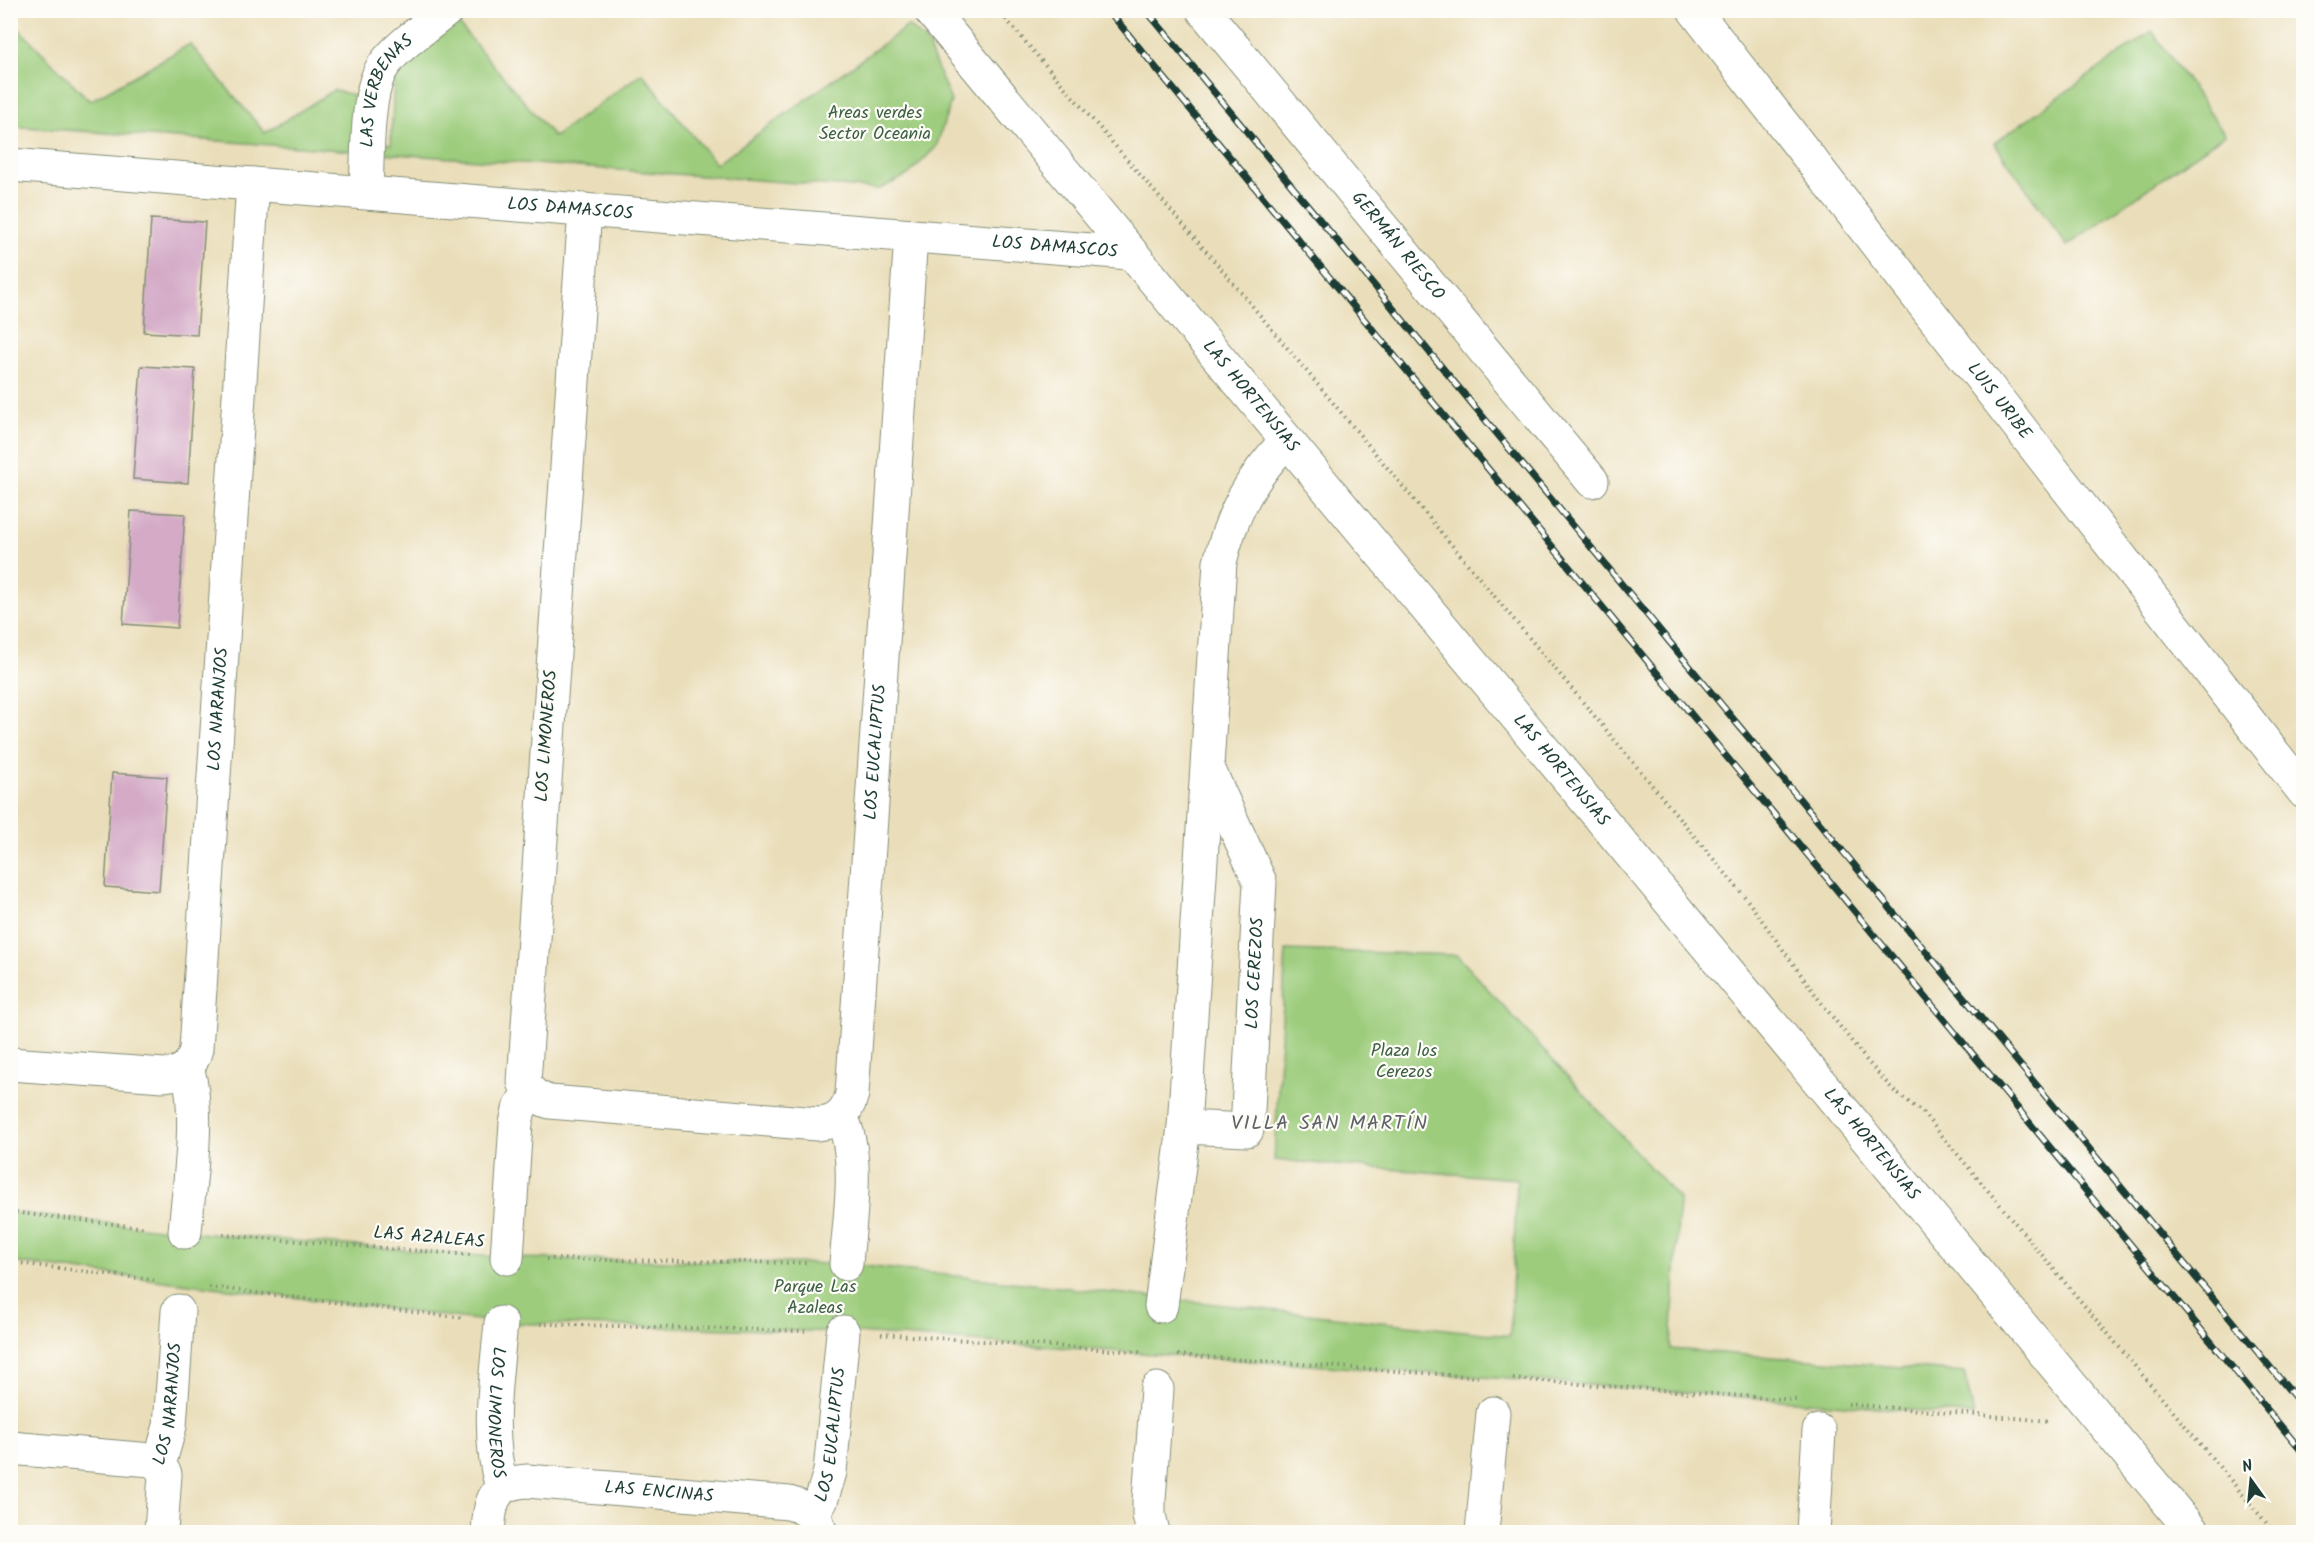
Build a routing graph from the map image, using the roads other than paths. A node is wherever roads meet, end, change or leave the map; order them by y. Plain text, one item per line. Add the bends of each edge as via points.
1 (447, 10) edge
2 (930, 10) edge
3 (1203, 10) edge
4 (1694, 10) edge
5 (10, 165) edge
6 (253, 184) junction
7 (366, 192) junction
8 (585, 210) junction
9 (910, 236) junction
10 (1130, 253) junction
11 (1286, 441) junction
12 (1592, 480) dead end
13 (1206, 764) junction
14 (2304, 792) edge
15 (10, 1064) edge
16 (187, 1067) junction
17 (529, 1091) junction
18 (841, 1117) junction
19 (1184, 1126) junction
20 (185, 1232) road end
21 (507, 1258) road end
22 (846, 1264) road end
23 (1161, 1305) dead end
24 (178, 1311) dead end
25 (501, 1323) road end
26 (843, 1332) road end
27 (1157, 1389) dead end
28 (1493, 1413) dead end
29 (1819, 1431) dead end
30 (10, 1448) edge
31 (159, 1465) junction
32 (502, 1488) junction
33 (816, 1524) edge
34 (161, 1533) edge
35 (488, 1533) edge
36 (1153, 1533) edge
37 (1482, 1533) edge
38 (1813, 1533) edge
39 (2193, 1533) edge

1 - 7 street, LAS VERBENAS via 392,56 379,73 372,96
2 - 10 street, LAS HORTENSIAS
3 - 12 street, GERMÁN RIESCO
4 - 14 street, LUIS URIBE
5 - 6 street, LOS DAMASCOS
6 - 7 street, LOS DAMASCOS
6 - 16 street, LOS NARANJOS via 196,1049 194,1060
7 - 8 street, LOS DAMASCOS
8 - 9 street, LOS DAMASCOS
8 - 17 street, LOS LIMONEROS via 524,1059 524,1082
9 - 10 street, LOS DAMASCOS
9 - 18 street, LOS EUCALIPTUS via 852,1094
10 - 11 street, LAS HORTENSIAS
11 - 13 street, LOS CEREZOS via 1250,484 1227,535 1217,590
11 - 39 street, LAS HORTENSIAS
13 - 19 street, LOS CEREZOS
13 - 19 street, LOS CEREZOS via 1260,882 1247,1130
15 - 16 street via 164,1075 177,1074
16 - 20 street via 194,1113
17 - 18 street via 550,1102 817,1124
17 - 21 street via 516,1123
18 - 22 street via 852,1152
19 - 23 street, LOS CEREZOS
24 - 31 street, LOS NARANJOS via 170,1426
25 - 32 street, LOS LIMONEROS via 492,1429
26 - 33 street, LOS EUCALIPTUS via 830,1472
27 - 36 street via 1149,1500
28 - 37 street
29 - 38 street
30 - 31 street via 142,1458
31 - 34 street, LOS NARANJOS via 165,1474
32 - 33 street, LAS ENCINAS via 526,1481 765,1501 802,1507
32 - 35 street, LOS LIMONEROS via 493,1498

